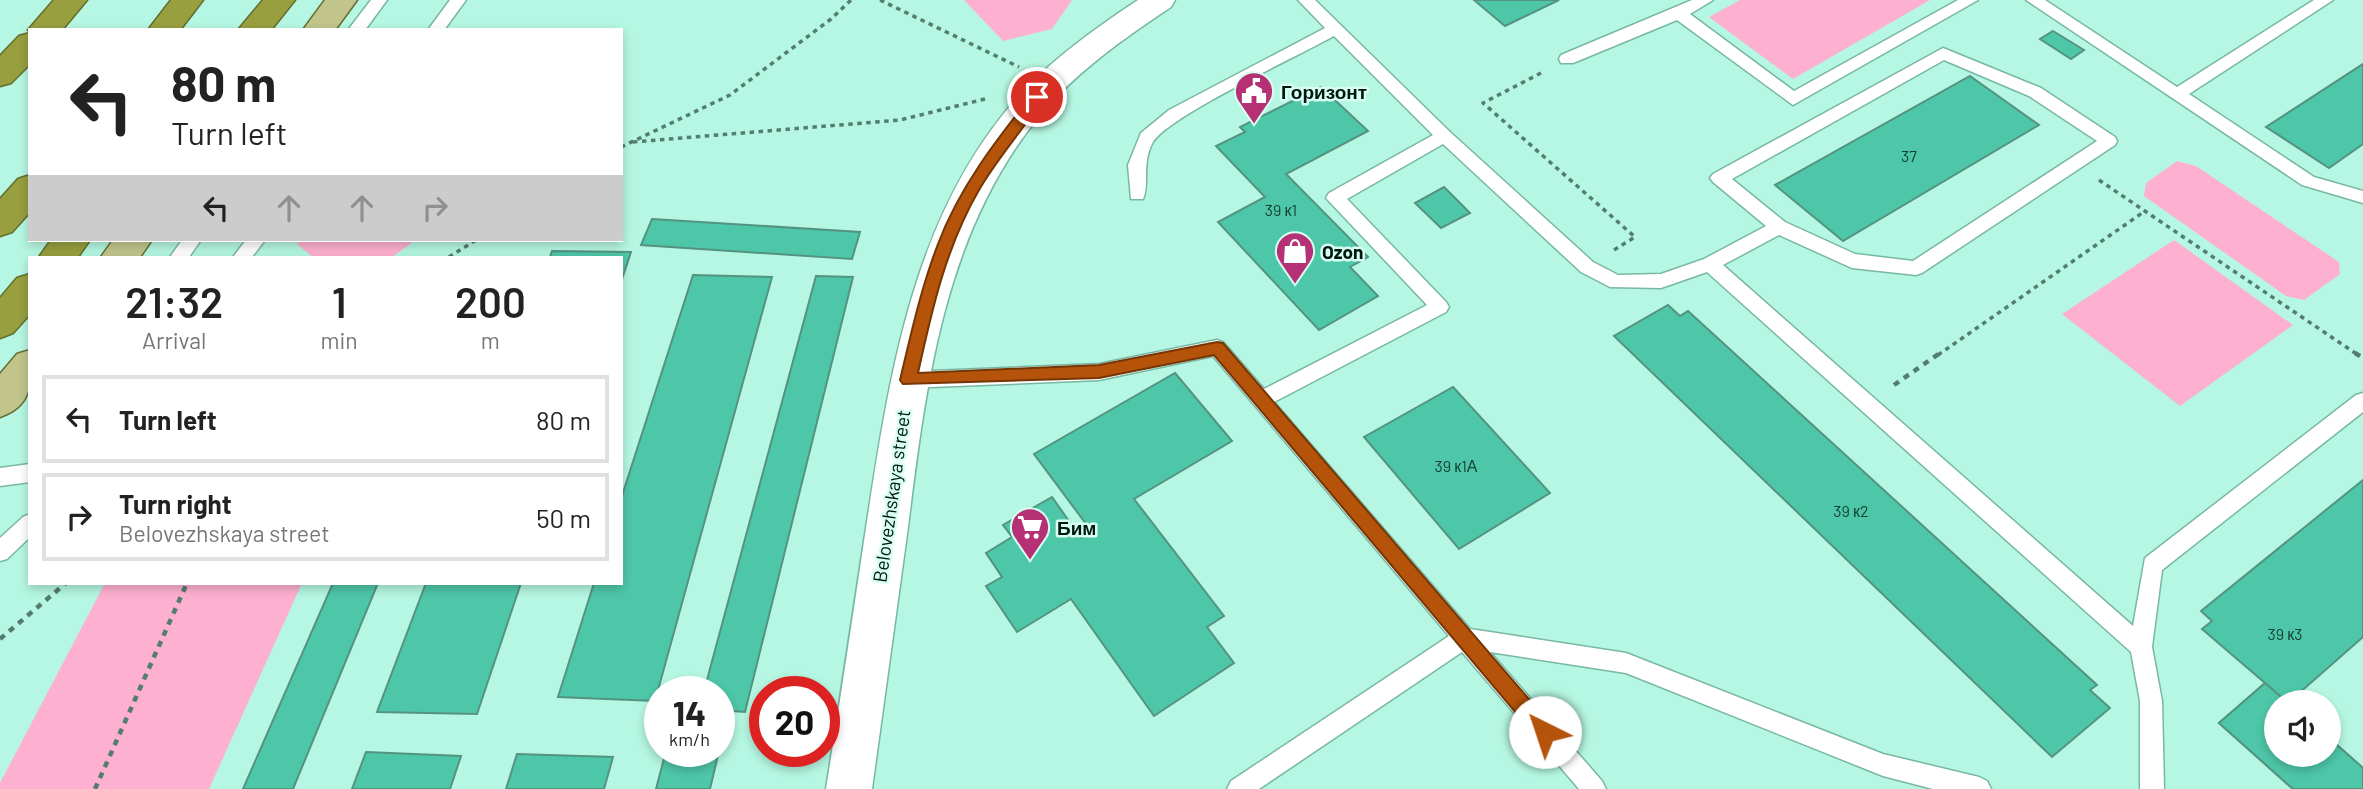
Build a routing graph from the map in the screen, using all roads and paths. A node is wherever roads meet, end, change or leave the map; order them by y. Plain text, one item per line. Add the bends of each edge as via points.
1 (72, 0) edge
2 (188, 0) edge
3 (280, 0) edge
4 (342, 0) edge
5 (379, 0) edge
6 (458, 0) edge
7 (851, 0) edge
8 (880, 0) edge
9 (1160, 0) edge
10 (1306, 0) edge
11 (1705, 0) edge
12 (1970, 0) edge
13 (2034, 0) edge
14 (2325, 0) edge
15 (1679, 13) junction
16 (46, 28) edge
17 (165, 28) edge
18 (255, 28) edge
19 (320, 28) edge
20 (358, 28) edge
21 (437, 28) edge
22 (1335, 29) junction
23 (28, 46) edge
24 (1567, 59) joint
25 (0, 75) edge
26 (1051, 82) junction
27 (2176, 95) junction
28 (1444, 136) junction
29 (633, 142) junction
30 (623, 146) edge
31 (2075, 164) junction
32 (28, 190) edge
33 (1137, 194) dead end
34 (2363, 197) edge
35 (2145, 211) junction
36 (0, 223) edge
37 (1779, 227) junction
38 (70, 242) edge
39 (132, 242) edge
40 (190, 242) edge
41 (254, 242) edge
42 (473, 242) edge
43 (58, 256) edge
44 (120, 256) edge
45 (180, 256) edge
46 (243, 256) edge
47 (451, 256) edge
48 (1710, 264) junction
49 (1587, 267) junction
50 (28, 290) edge
51 (0, 323) edge
52 (2363, 358) edge
53 (28, 367) edge
54 (908, 380) junction
55 (1260, 400) junction
56 (0, 401) edge
57 (2363, 401) edge
58 (1867, 404) junction
59 (28, 473) edge
60 (0, 477) edge
61 (28, 525) edge
62 (0, 552) edge
63 (64, 585) edge
64 (186, 585) edge
65 (1464, 638) junction
66 (0, 639) edge
67 (2141, 647) junction
68 (95, 789) edge
69 (849, 789) edge
70 (1240, 789) edge
71 (1594, 789) edge
72 (1979, 789) edge
73 (2152, 789) edge

1 - 16 highway
2 - 17 highway
3 - 18 highway
4 - 19 main road
5 - 20 lane
6 - 21 lane
7 - 29 path via 730,96
8 - 26 path
9 - 26 street, Belovezhskaya street via 1103,38
10 - 22 lane
11 - 15 lane
12 - 15 lane via 1793,99
13 - 27 lane
14 - 27 lane
15 - 24 lane
22 - 28 lane
22 - 33 lane via 1175,114 1147,137 1136,165
23 - 25 highway
24 - 49 path via 1483,103 1635,237
26 - 29 path via 900,120
26 - 54 street, Belovezhskaya street via 997,149 946,242
27 - 34 lane via 2308,181
28 - 49 lane
28 - 55 lane via 1335,198 1440,307
29 - 30 path
31 - 35 path
31 - 37 lane via 1916,268 1852,261
31 - 37 lane via 2109,141 2035,92 1943,53 1719,178
32 - 36 highway
35 - 52 path
35 - 58 path
37 - 48 lane
38 - 43 highway
39 - 44 main road
40 - 45 lane
41 - 46 lane
42 - 47 path
48 - 49 lane via 1661,281 1616,282
48 - 58 lane
50 - 51 highway
53 - 56 main road
54 - 55 lane via 1099,372 1217,348
54 - 69 street, Belovezhskaya street
55 - 65 lane
57 - 67 lane via 2152,565
58 - 67 lane
59 - 60 lane
61 - 62 lane
63 - 66 path
64 - 68 path
65 - 70 lane
65 - 71 lane
65 - 72 lane via 1626,663 1883,765
67 - 73 lane via 2151,701

